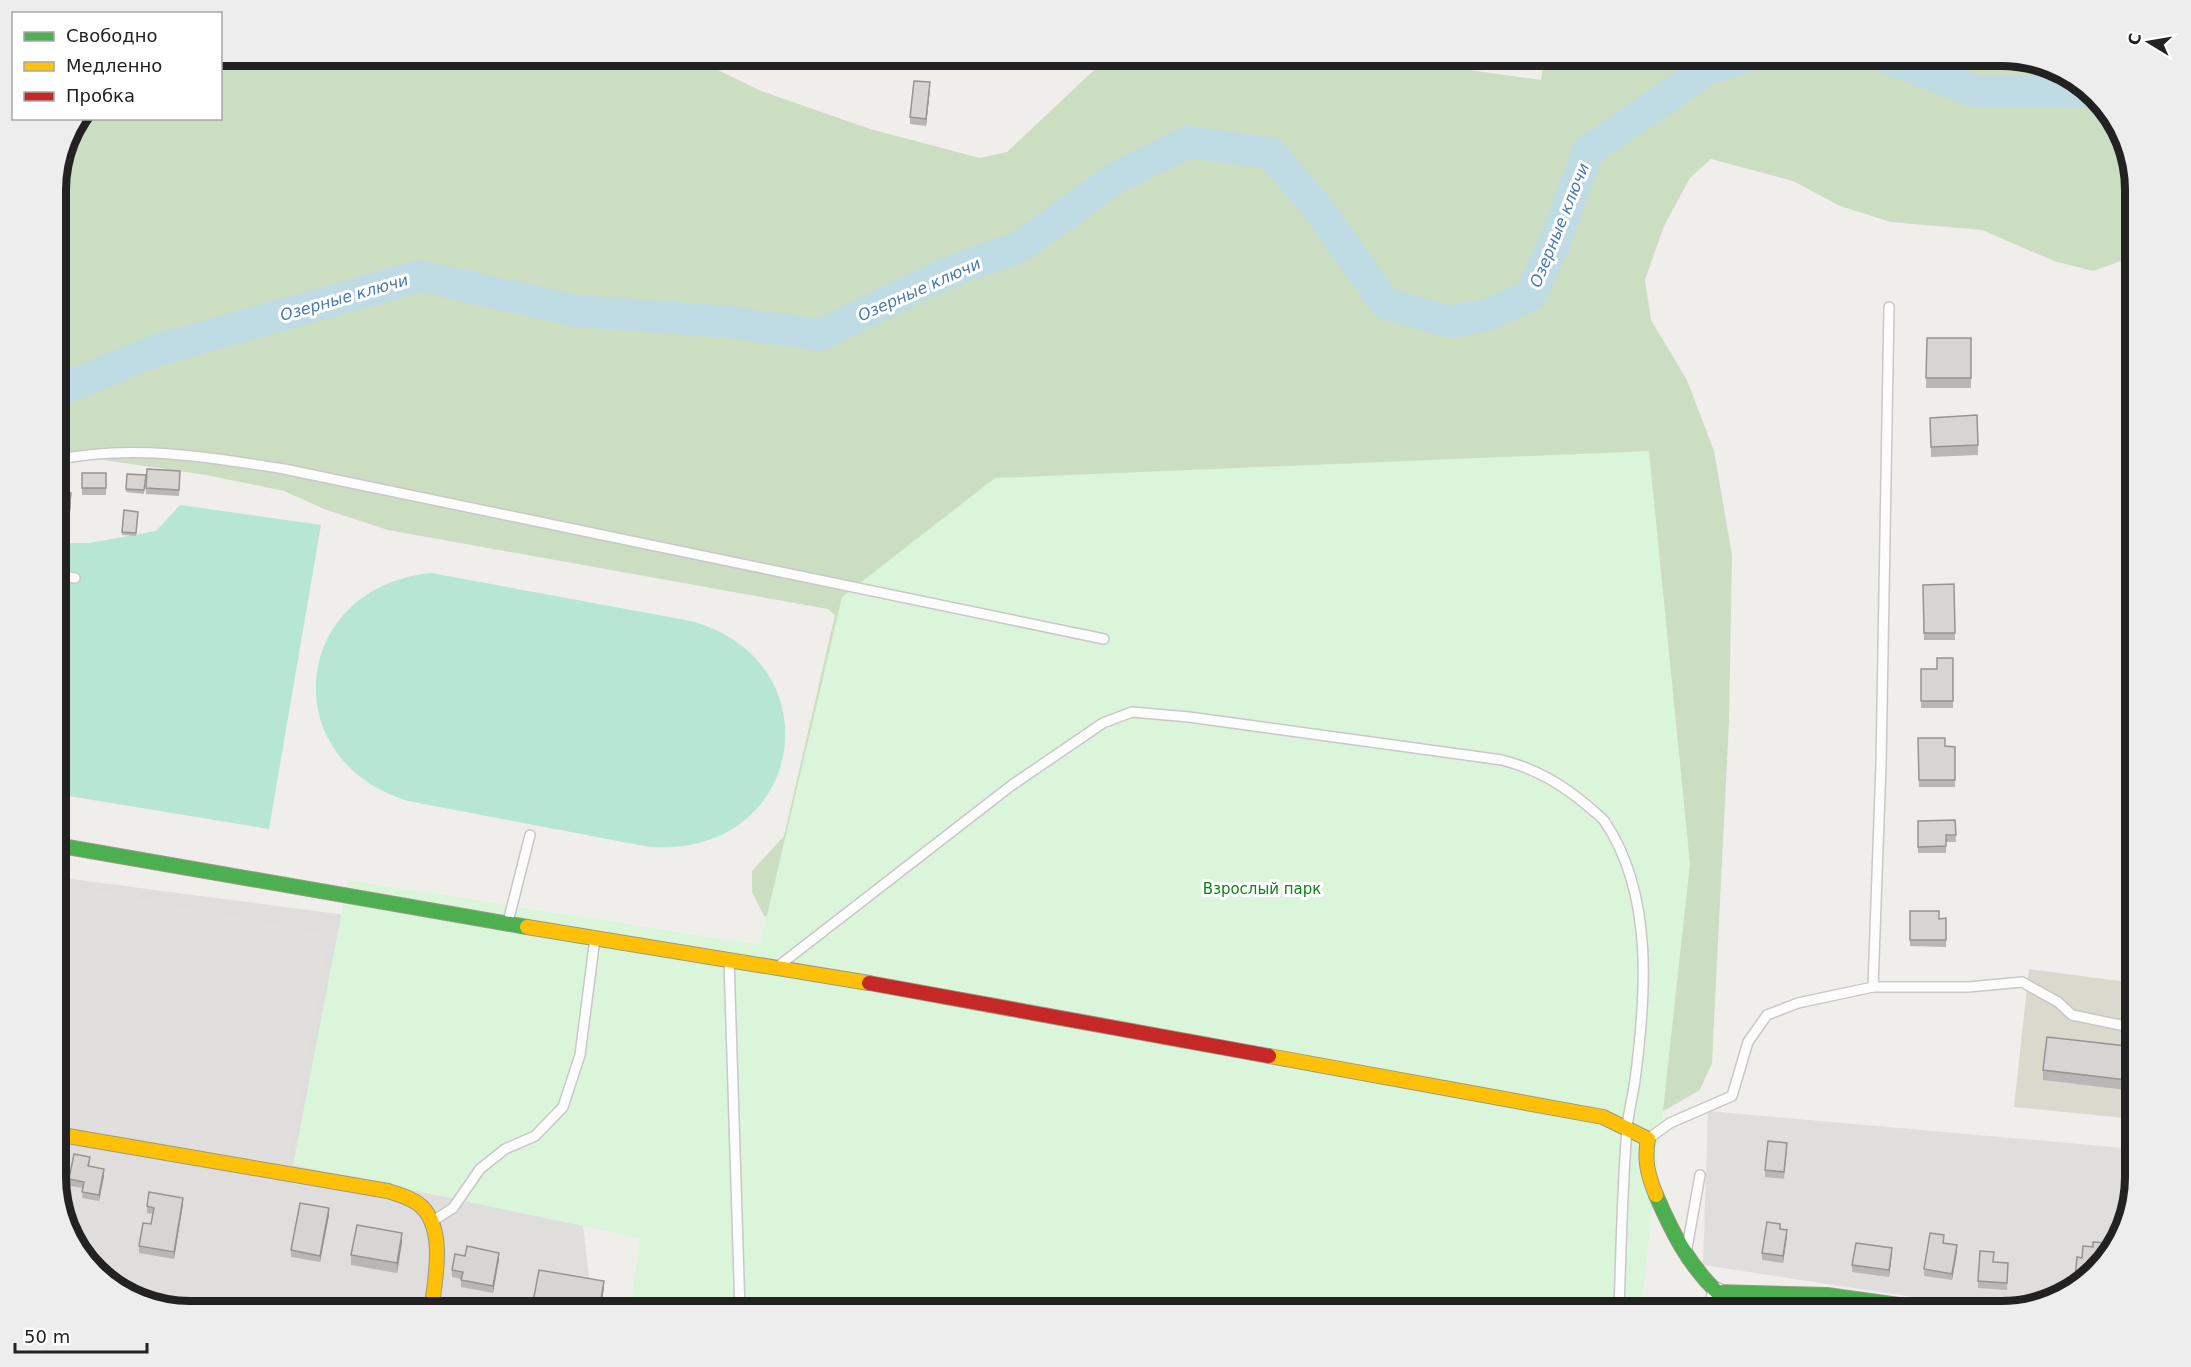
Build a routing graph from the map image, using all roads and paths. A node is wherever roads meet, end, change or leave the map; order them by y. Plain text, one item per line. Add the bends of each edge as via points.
1 (1889, 307) dead end
2 (66, 458) edge
3 (66, 577) edge
4 (75, 578) dead end
5 (1104, 639) dead end
6 (530, 836) dead end
7 (66, 846) edge
8 (508, 924) junction
9 (595, 938) junction
10 (729, 959) junction
11 (778, 966) junction
12 (1873, 987) junction
13 (2125, 1026) edge
14 (1627, 1127) junction
15 (66, 1136) edge
16 (1648, 1139) junction
17 (1700, 1175) dead end
18 (433, 1221) junction
19 (1685, 1256) junction
20 (1717, 1292) junction
21 (431, 1301) edge
22 (740, 1301) edge
23 (1619, 1301) edge
24 (1715, 1301) edge
25 (1870, 1301) edge

1 - 12 lane
2 - 5 lane via 93,452 155,454 284,469
3 - 4 lane
6 - 8 lane
7 - 8 street
8 - 9 street
9 - 10 street
9 - 18 lane via 580,1055 563,1107 535,1136 505,1149 480,1169 453,1208
10 - 11 street
10 - 22 lane
11 - 14 street via 1603,1117
11 - 14 lane via 1012,785 1103,723 1132,712 1502,760 1546,776 1576,796 1605,821 1626,864 1643,950 1641,1018
12 - 13 lane via 1980,987 2022,982 2058,1002 2072,1015
12 - 16 lane via 1798,1003 1767,1015 1748,1042 1732,1096 1670,1123
14 - 16 street
14 - 23 lane
15 - 18 street via 388,1191 420,1205
16 - 19 street via 1647,1173
17 - 19 lane
18 - 21 street via 435,1273
19 - 20 street
20 - 24 street
20 - 25 street via 1827,1295

